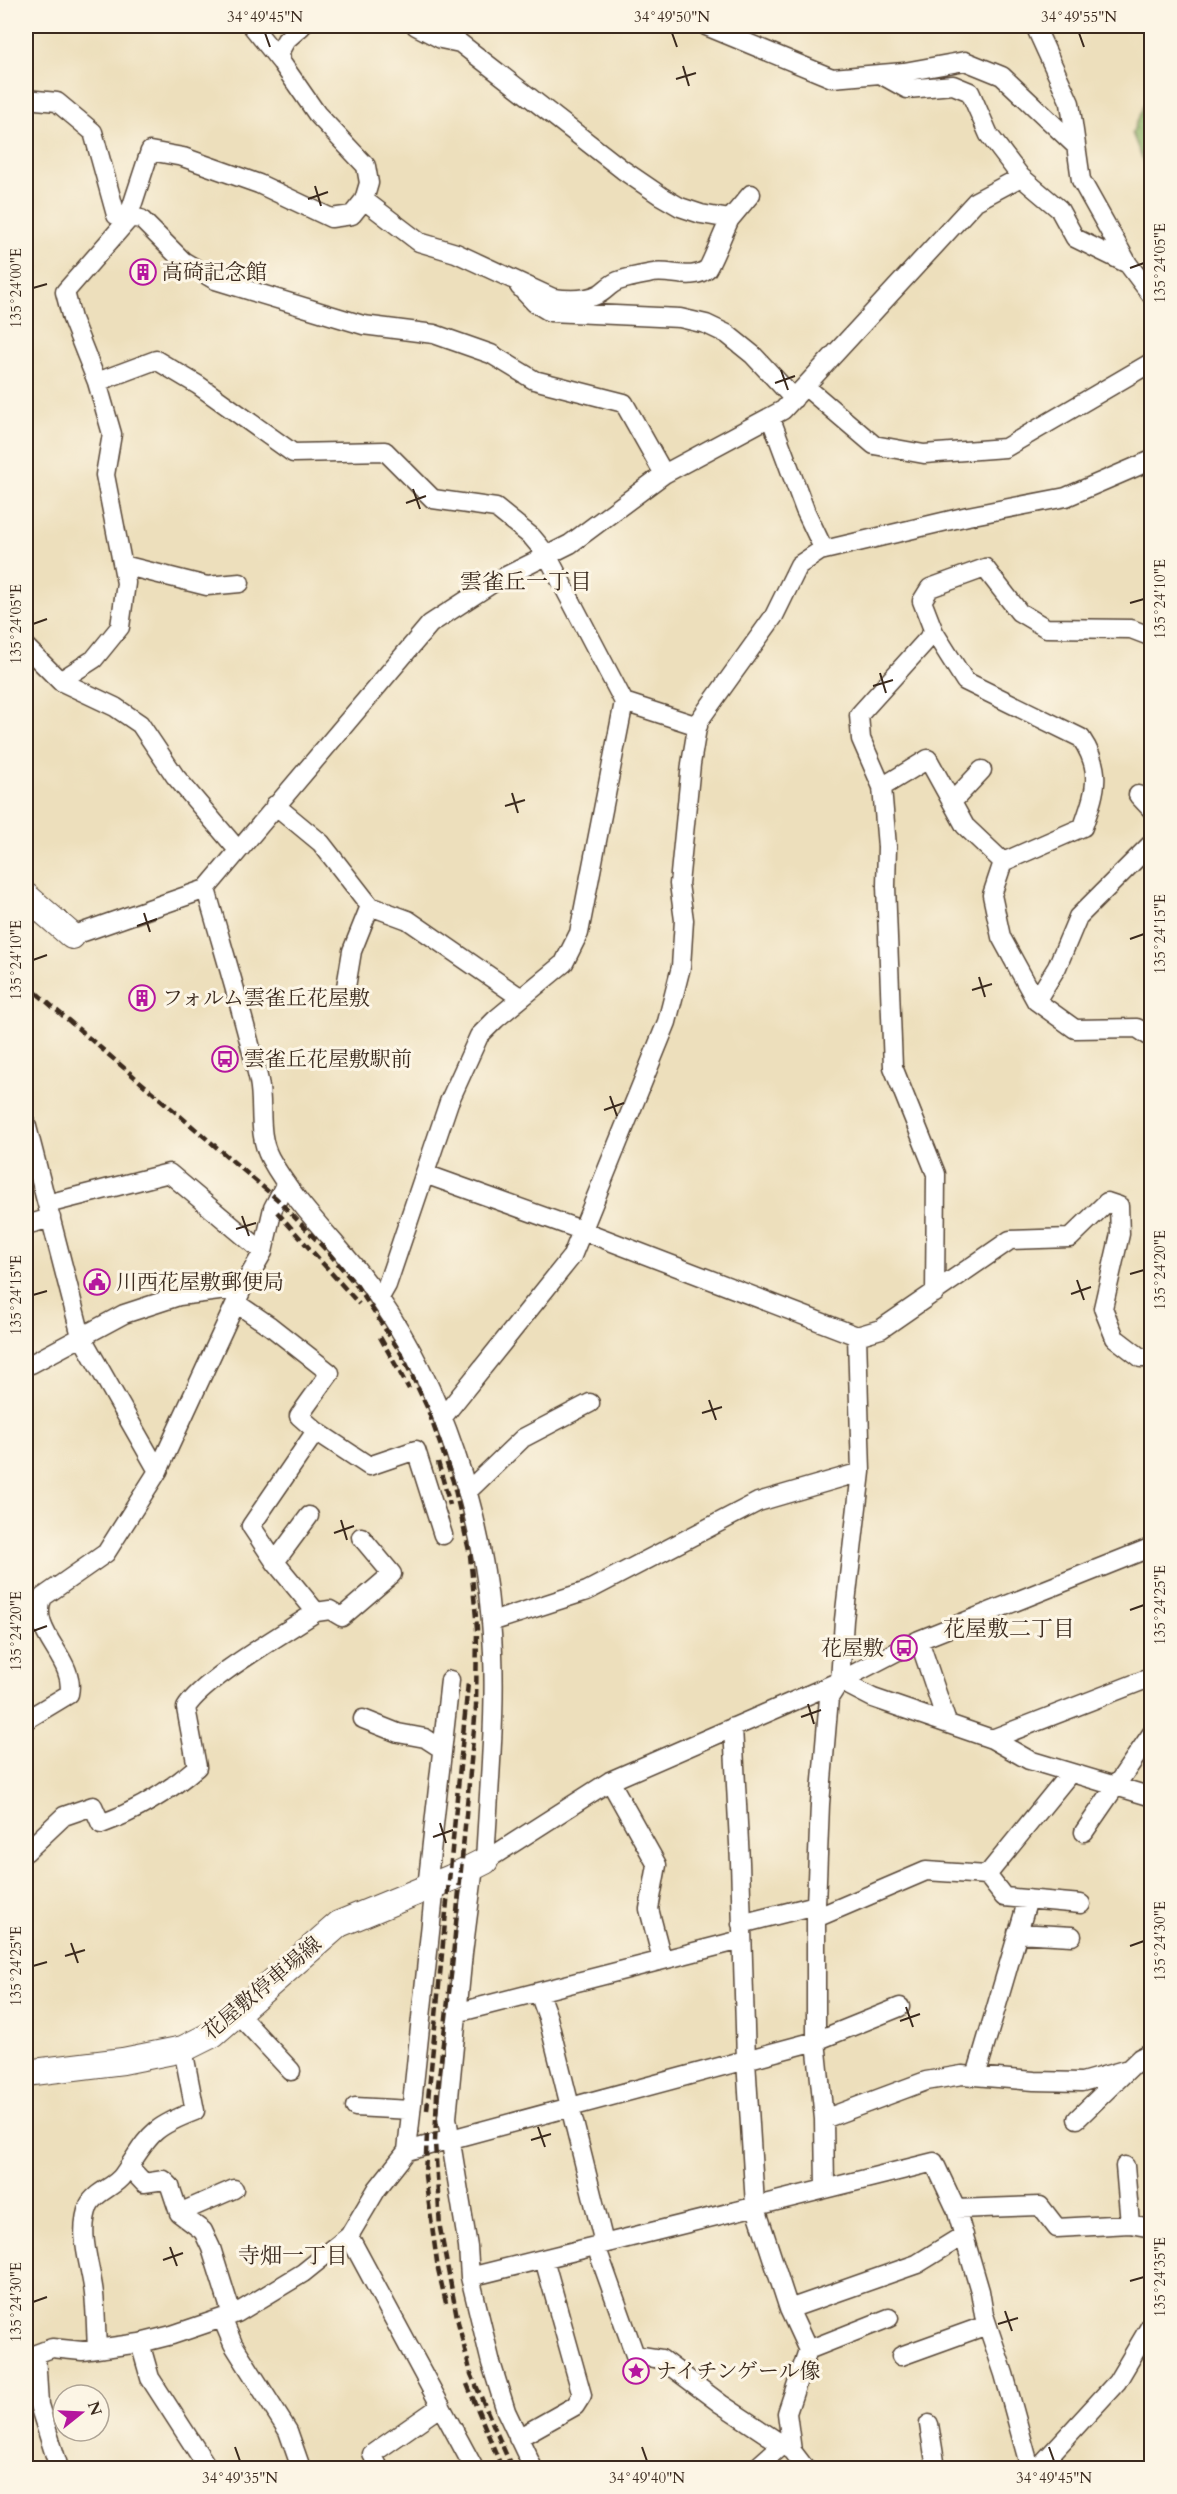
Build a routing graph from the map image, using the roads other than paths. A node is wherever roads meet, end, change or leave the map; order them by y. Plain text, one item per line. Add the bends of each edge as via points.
1 (252, 26) edge
2 (302, 26) edge
3 (416, 26) edge
4 (706, 26) edge
5 (1035, 26) edge
6 (723, 29) edge
7 (281, 62) junction
8 (880, 74) junction
9 (26, 99) edge
10 (1075, 145) junction
11 (1021, 177) junction
12 (751, 194) dead end
13 (364, 200) junction
14 (128, 217) junction
15 (730, 219) junction
16 (1128, 264) junction
17 (516, 282) junction
18 (1152, 296) edge
19 (1152, 363) edge
20 (98, 382) junction
21 (800, 393) junction
22 (771, 418) junction
23 (1152, 460) edge
24 (664, 474) junction
25 (824, 550) junction
26 (547, 555) junction
27 (123, 565) junction
28 (240, 584) dead end
29 (934, 632) junction
30 (1152, 637) edge
31 (26, 647) edge
32 (60, 681) junction
33 (624, 702) junction
34 (698, 726) junction
35 (982, 770) dead end
36 (882, 787) junction
37 (1138, 795) dead end
38 (952, 802) junction
39 (275, 805) junction
40 (1152, 810) edge
41 (1152, 843) edge
42 (237, 849) junction
43 (1003, 862) junction
44 (206, 889) junction
45 (26, 896) edge
46 (370, 906) junction
47 (72, 936) joint
48 (346, 987) dead end
49 (520, 998) junction
50 (1036, 1001) junction
51 (1152, 1038) edge
52 (26, 1123) edge
53 (425, 1174) junction
54 (286, 1182) junction
55 (49, 1211) junction
56 (26, 1225) edge
57 (581, 1230) junction
58 (263, 1252) junction
59 (935, 1293) junction
60 (239, 1296) junction
61 (379, 1299) junction
62 (81, 1336) junction
63 (857, 1336) junction
64 (1152, 1358) edge
65 (26, 1362) edge
66 (590, 1403) dead end
67 (443, 1417) junction
68 (316, 1431) junction
69 (158, 1471) junction
70 (861, 1472) junction
71 (467, 1492) junction
72 (309, 1516) dead end
73 (442, 1535) dead end
74 (361, 1537) dead end
75 (1152, 1547) edge
76 (275, 1562) junction
77 (316, 1612) junction
78 (491, 1622) junction
79 (919, 1640) junction
80 (1152, 1677) edge
81 (450, 1680) dead end
82 (840, 1681) junction
83 (26, 1719) edge
84 (363, 1719) dead end
85 (947, 1723) junction
86 (733, 1727) junction
87 (1152, 1733) edge
88 (992, 1739) junction
89 (442, 1749) junction
90 (1070, 1773) junction
91 (610, 1781) junction
92 (1114, 1787) junction
93 (1152, 1797) edge
94 (1084, 1832) dead end
95 (26, 1852) edge
96 (480, 1864) junction
97 (987, 1875) junction
98 (431, 1886) junction
99 (1028, 1899) junction
100 (1081, 1904) dead end
101 (816, 1911) junction
102 (741, 1932) junction
103 (1017, 1933) junction
104 (1072, 1936) dead end
105 (662, 1959) junction
106 (539, 1993) junction
107 (900, 2007) dead end
108 (456, 2013) junction
109 (238, 2014) junction
110 (816, 2041) junction
111 (183, 2049) junction
112 (1152, 2052) edge
113 (746, 2061) junction
114 (1128, 2069) junction
115 (291, 2071) dead end
116 (26, 2073) edge
117 (976, 2076) junction
118 (355, 2107) dead end
119 (569, 2108) junction
120 (411, 2110) junction
121 (824, 2119) junction
122 (1077, 2119) dead end
123 (450, 2137) junction
124 (407, 2151) junction
125 (1125, 2166) dead end
126 (129, 2167) junction
127 (234, 2188) dead end
128 (825, 2189) junction
129 (755, 2205) junction
130 (956, 2209) junction
131 (179, 2213) junction
132 (1130, 2224) junction
133 (1152, 2228) edge
134 (964, 2235) junction
135 (349, 2236) junction
136 (600, 2244) junction
137 (544, 2259) junction
138 (470, 2277) junction
139 (789, 2309) junction
140 (227, 2317) junction
141 (888, 2318) dead end
142 (1152, 2323) edge
143 (987, 2325) junction
144 (140, 2343) junction
145 (96, 2349) junction
146 (808, 2350) junction
147 (901, 2356) dead end
148 (441, 2406) junction
149 (929, 2424) dead end
150 (518, 2438) junction
151 (787, 2448) junction
152 (59, 2469) edge
153 (208, 2469) edge
154 (302, 2469) edge
155 (379, 2469) edge
156 (474, 2469) edge
157 (533, 2469) edge
158 (756, 2469) edge
159 (805, 2469) edge
160 (936, 2469) edge
161 (1030, 2469) edge
162 (1038, 2469) edge

1 - 7 street
2 - 7 street via 286,40 280,51
3 - 15 street via 441,39 460,43 661,196 680,207
4 - 6 street
5 - 10 street via 1070,103
6 - 8 street via 832,78
7 - 13 street via 317,114 366,166 369,183
8 - 10 street via 965,61 1002,76
8 - 11 street via 907,89 953,85 970,92 988,135
9 - 14 street via 57,102 93,132 116,215
10 - 16 street via 1081,180
11 - 16 street via 1059,209 1075,238
11 - 21 street via 976,201
12 - 15 street
13 - 14 street via 352,215 331,218 259,184 183,157 150,151
13 - 17 street via 419,242 456,253
14 - 20 street via 65,291
14 - 24 street via 141,219 183,261 216,280 363,325 434,334 491,354 534,380 624,403
15 - 17 street via 710,266 692,275 642,275 615,282 598,294 571,300 553,298
16 - 18 street
17 - 21 street via 535,303 550,312 680,318 706,324 727,334
19 - 21 street via 1005,448 924,454 874,445
20 - 26 street via 156,360 293,453 385,451 433,499 496,508 532,537
20 - 27 street via 112,434 105,475
21 - 22 street
22 - 24 street
22 - 25 street
23 - 25 street via 1066,497
24 - 26 street via 570,544
25 - 34 street via 799,565 774,616
26 - 33 street
26 - 39 street via 496,581 430,624
27 - 28 street via 207,586
27 - 32 street via 126,584 120,627 94,659
29 - 30 street via 922,601 930,588 985,567 1019,612 1046,628 1131,629
29 - 36 street via 859,715 861,739
29 - 43 street via 965,681 1081,738 1092,755 1096,790 1083,827
31 - 32 street
32 - 42 street via 115,707 140,724 175,776
33 - 34 street
33 - 49 street via 579,933 564,963
34 - 57 street via 679,884 684,920 681,967 667,1022
35 - 38 street
36 - 38 street via 928,759
36 - 59 street via 893,1067 936,1174
37 - 40 street
38 - 43 street via 965,826
39 - 42 street
39 - 46 street via 321,843
41 - 50 street via 1077,917 1057,967
42 - 44 street
43 - 50 street via 992,895 1001,937
44 - 47 street
44 - 54 street via 255,1063 266,1149
45 - 47 main road
46 - 48 street via 352,951
46 - 49 street via 408,920
49 - 53 street via 479,1036 449,1102
50 - 51 street via 1076,1029 1137,1028
52 - 55 street
53 - 57 street
53 - 61 street
54 - 58 street via 273,1208
54 - 61 street
55 - 56 street
55 - 58 street via 169,1173
55 - 62 street
57 - 63 street
57 - 67 street via 572,1256
58 - 60 street
59 - 63 street via 881,1329
59 - 64 street via 1010,1240 1070,1238 1107,1202 1119,1206 1120,1234 1103,1308 1115,1338 1141,1358
60 - 62 street via 179,1296 124,1314
60 - 68 street via 330,1373 298,1416
60 - 69 street
61 - 67 street
62 - 65 street via 31,1364
62 - 69 street
63 - 70 street
66 - 71 street via 523,1438
67 - 71 street
68 - 73 street via 369,1466 416,1450
68 - 76 street via 251,1526
69 - 83 street via 106,1553 40,1603 41,1621 71,1684 69,1694
70 - 78 street via 758,1502 587,1591
70 - 82 street
71 - 78 street via 485,1565
72 - 76 street
74 - 77 street via 392,1574 342,1617 330,1610
75 - 79 street
76 - 77 street
77 - 95 street via 192,1698 186,1708 197,1767 172,1788 130,1813 101,1824 93,1806 64,1816
78 - 96 street via 493,1681
79 - 82 street
79 - 85 street
80 - 88 street
81 - 89 street
82 - 85 street via 873,1698
82 - 86 street
82 - 101 street via 829,1698
84 - 89 street via 398,1733 425,1738
85 - 88 street
86 - 91 street
86 - 102 street
87 - 92 street
88 - 90 street via 1029,1760
89 - 98 street
90 - 92 street
90 - 97 street
91 - 96 street
91 - 105 street via 657,1865 649,1909
92 - 93 street
92 - 94 street
96 - 98 main road, 花屋敷停車場線
96 - 108 street
97 - 99 street via 1004,1897
97 - 101 street via 926,1871
98 - 109 main road, 花屋敷停車場線 via 339,1924
98 - 120 street
99 - 100 street
99 - 103 street
101 - 102 street
101 - 110 street
102 - 105 street
102 - 113 street
103 - 104 street
103 - 117 street
105 - 106 street
106 - 108 street
106 - 119 street
107 - 110 street
108 - 123 street via 447,2118
109 - 111 main road, 花屋敷停車場線 via 213,2034
109 - 115 street
110 - 113 street
110 - 121 street
111 - 116 main road, 花屋敷停車場線
111 - 126 street via 195,2111 166,2122 150,2134
112 - 114 street
113 - 119 street
113 - 129 street
114 - 117 street via 1082,2082
114 - 122 street
117 - 121 street via 926,2082
118 - 120 street
119 - 123 street
119 - 136 street
120 - 124 street
121 - 128 street
123 - 124 street
123 - 138 street
124 - 135 street via 377,2189
125 - 132 street
126 - 131 street via 144,2183 164,2180
126 - 145 street via 117,2184 90,2202 85,2219
127 - 131 street
128 - 129 street
128 - 130 street via 934,2162
129 - 136 street
129 - 139 street
130 - 132 street via 1040,2206 1057,2228
130 - 134 street
131 - 140 street via 202,2231 211,2248
132 - 133 street
134 - 139 street via 917,2264
134 - 143 street
135 - 140 street via 303,2273
135 - 148 street
136 - 137 street
136 - 151 street via 635,2355 661,2359
137 - 138 street
137 - 150 street via 582,2395 575,2406
138 - 150 street via 491,2363
139 - 146 street
140 - 144 street
140 - 154 street via 233,2344 288,2431
141 - 146 street
142 - 162 street via 1117,2382
143 - 147 street
143 - 161 street
144 - 145 street
144 - 153 street via 150,2378
145 - 152 street via 52,2348 36,2354 39,2405
146 - 151 street via 787,2413
148 - 155 street via 372,2454
148 - 156 street
149 - 160 street
150 - 157 street
151 - 158 street
151 - 159 street

